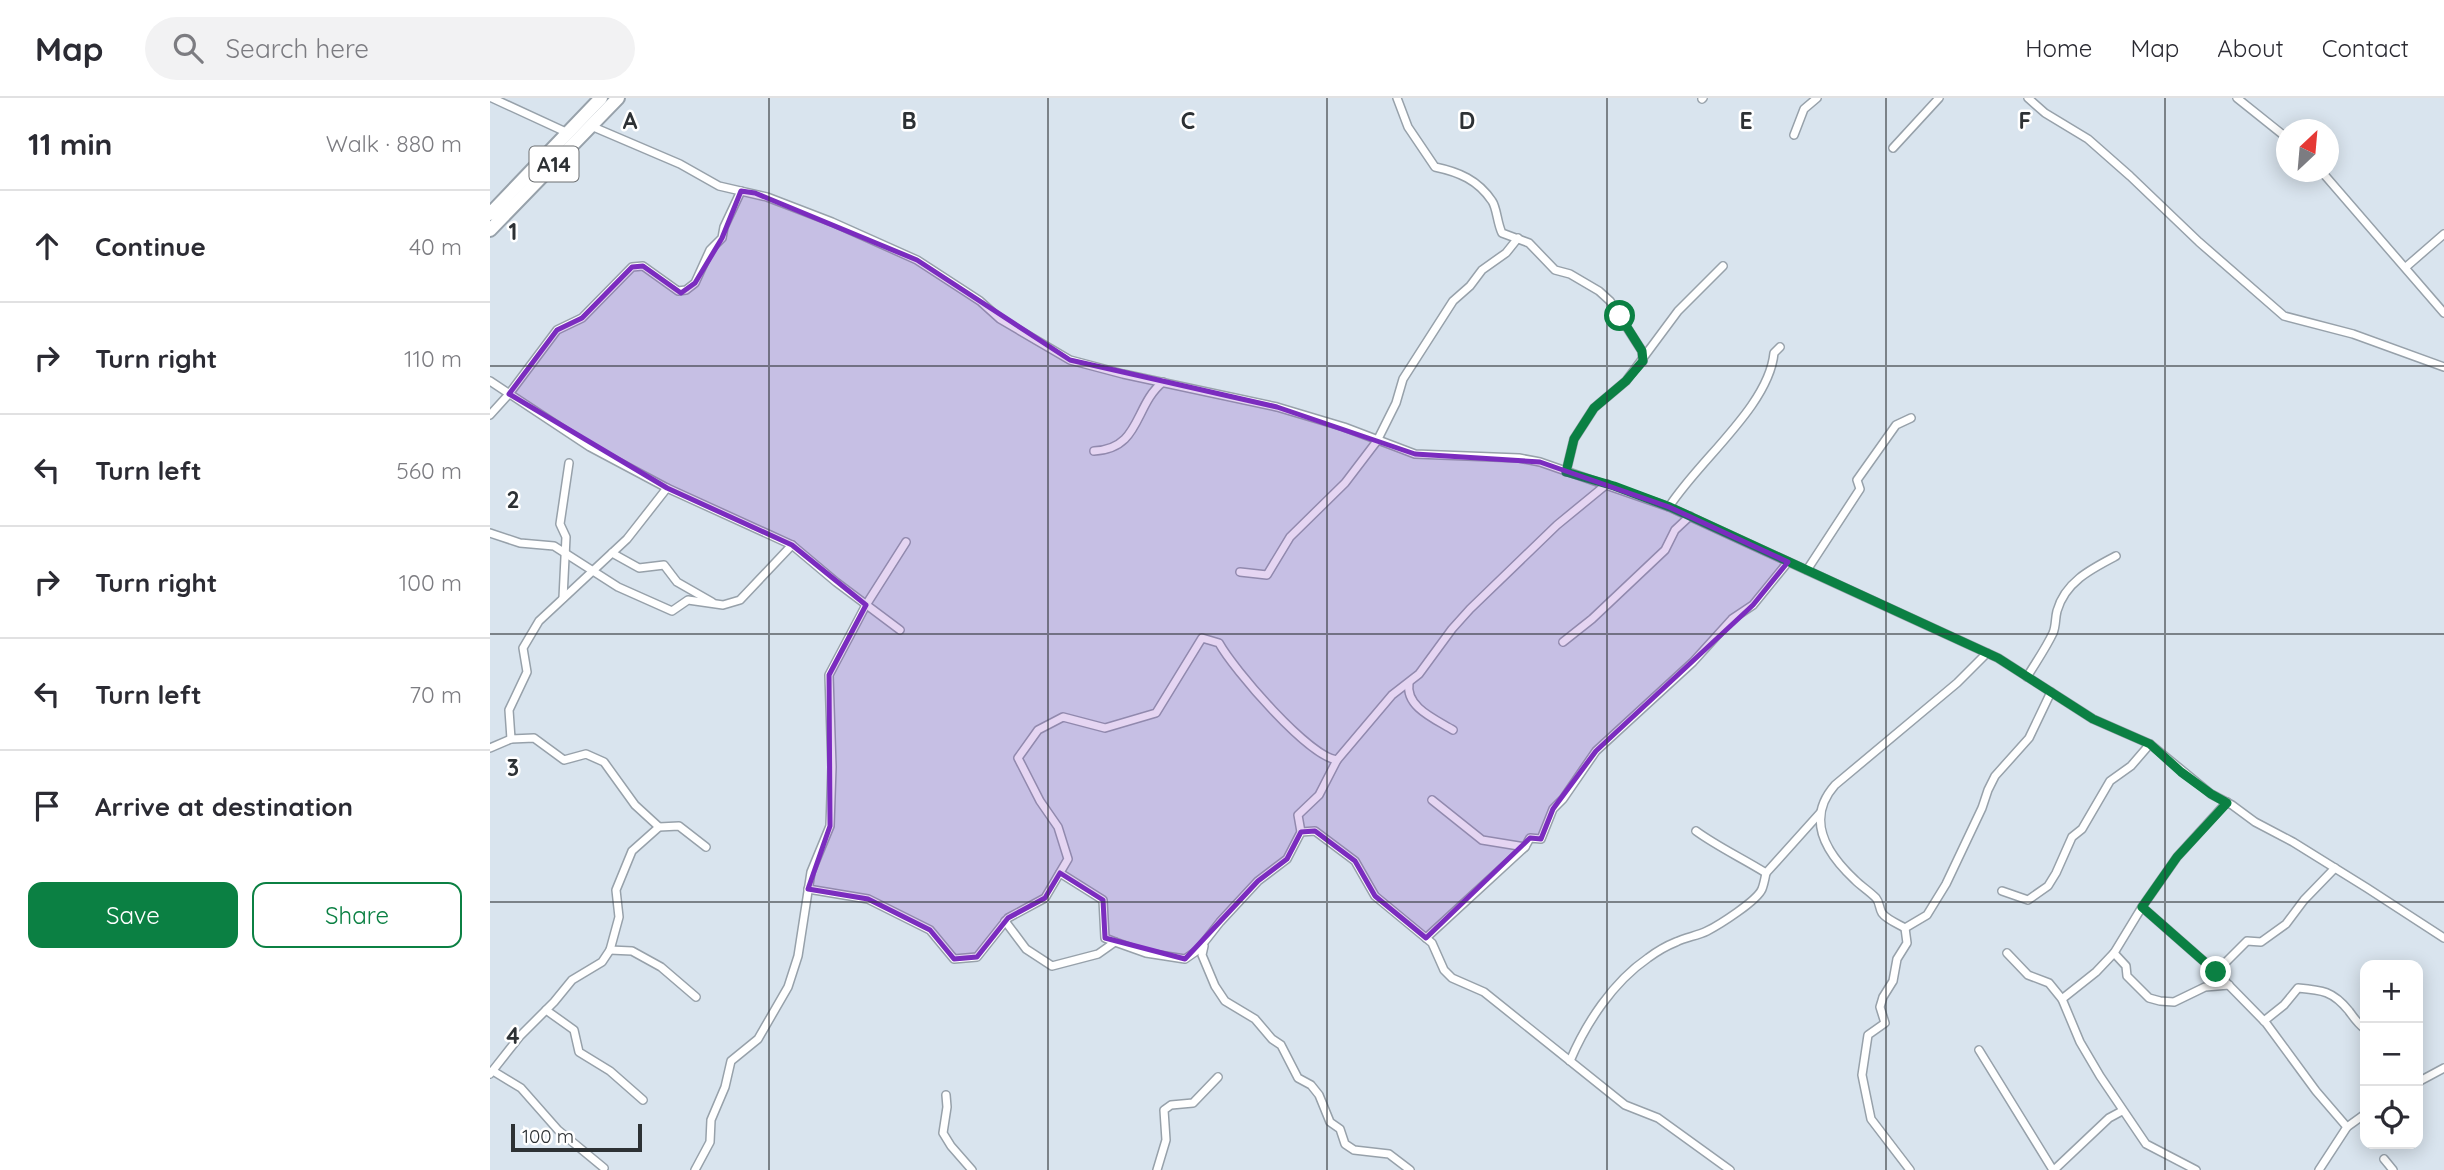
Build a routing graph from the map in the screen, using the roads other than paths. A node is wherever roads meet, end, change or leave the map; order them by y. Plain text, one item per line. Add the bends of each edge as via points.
1 (492, 98) edge
2 (601, 98) edge
3 (618, 98) edge
4 (1397, 98) edge
5 (1817, 98) edge
6 (1940, 98) edge
7 (2028, 98) edge
8 (2237, 98) edge
9 (591, 127) junction
10 (2276, 129) edge
11 (568, 133) junction
12 (1794, 135) dead end
13 (1893, 148) dead end
14 (2331, 182) edge
15 (741, 191) junction
16 (490, 214) edge
17 (490, 230) edge
18 (2444, 234) edge
19 (1518, 239) junction
20 (1723, 266) dead end
21 (2406, 267) junction
22 (2444, 313) edge
23 (1656, 340) junction
24 (1636, 341) junction
25 (1780, 347) dead end
26 (1643, 361) junction
27 (2444, 367) edge
28 (490, 381) edge
29 (1163, 382) junction
30 (509, 394) junction
31 (490, 415) edge
32 (1911, 418) dead end
33 (1377, 441) junction
34 (1094, 450) dead end
35 (569, 463) dead end
36 (1566, 472) junction
37 (1607, 484) junction
38 (667, 488) junction
39 (1670, 507) junction
40 (1690, 516) junction
41 (490, 533) edge
42 (906, 542) dead end
43 (792, 545) junction
44 (565, 552) junction
45 (612, 553) junction
46 (2116, 556) dead end
47 (1788, 562) junction
48 (593, 570) junction
49 (1807, 570) junction
50 (1240, 572) dead end
51 (563, 598) junction
52 (716, 604) junction
53 (866, 605) junction
54 (900, 630) dead end
55 (1563, 642) dead end
56 (1987, 653) junction
57 (2028, 677) junction
58 (1409, 682) junction
59 (2051, 692) junction
60 (1453, 730) dead end
61 (511, 740) junction
62 (2150, 744) junction
63 (490, 748) edge
64 (1337, 760) junction
65 (1432, 800) dead end
66 (2227, 803) junction
67 (1820, 813) junction
68 (659, 827) junction
69 (1696, 831) dead end
70 (1301, 832) junction
71 (706, 847) dead end
72 (1525, 847) junction
73 (2335, 868) junction
74 (1060, 873) junction
75 (1766, 873) junction
76 (808, 889) junction
77 (2002, 891) dead end
78 (2142, 907) junction
79 (1005, 921) junction
80 (1905, 928) junction
81 (1426, 938) junction
82 (2444, 938) edge
83 (1115, 942) junction
84 (1205, 942) junction
85 (610, 950) junction
86 (2007, 953) dead end
87 (2114, 953) junction
88 (2216, 972) junction
89 (2229, 985) junction
90 (696, 997) dead end
91 (2062, 999) junction
92 (546, 1010) junction
93 (2264, 1021) junction
94 (2360, 1026) edge
95 (1979, 1050) dead end
96 (1570, 1061) junction
97 (2444, 1068) edge
98 (491, 1073) edge
99 (1219, 1077) dead end
100 (2423, 1079) edge
101 (946, 1095) dead end
102 (643, 1100) dead end
103 (2122, 1111) junction
104 (2360, 1118) edge
105 (2347, 1127) junction
106 (2384, 1159) dead end
107 (604, 1168) dead end
108 (695, 1170) edge
109 (972, 1170) edge
110 (1157, 1170) edge
111 (1410, 1170) edge
112 (1730, 1170) edge
113 (1910, 1170) edge
114 (2053, 1170) edge
115 (2196, 1170) edge
116 (2319, 1170) edge
117 (2393, 1170) edge

1 - 11 street
2 - 11 highway
3 - 9 highway, A14
4 - 19 street via 1408,127 1435,167 1465,175 1494,202 1502,233
5 - 12 street via 1804,109
6 - 13 street
7 - 27 street via 2088,139 2284,316 2353,334
8 - 10 street
9 - 15 street via 680,164 719,186
9 - 17 highway, A14
11 - 16 highway
14 - 21 street
15 - 29 street via 804,211 917,260 1000,319 1070,360
15 - 30 street via 722,238 710,250 695,283 678,291 643,266 632,267 582,318 557,330
18 - 21 street
19 - 24 street via 1529,243 1555,270 1599,291
19 - 33 street via 1453,301 1403,379
20 - 23 street
21 - 22 street
23 - 24 street
23 - 26 street
24 - 26 street
25 - 39 street via 1765,384 1743,416
26 - 36 street via 1594,408 1574,439
28 - 30 street
29 - 33 street via 1277,407
29 - 34 street via 1152,391 1123,442 1110,450
30 - 31 street
30 - 38 street via 590,447
32 - 49 street via 1896,425 1857,480 1860,489
33 - 36 street via 1415,454 1519,458
33 - 50 street via 1345,484 1290,537 1267,575
35 - 44 street via 560,524 566,537
36 - 37 street
37 - 39 street
37 - 58 street via 1470,609
38 - 43 street
38 - 45 street
39 - 40 street
40 - 47 street
40 - 55 street via 1675,530 1665,550
41 - 44 street
42 - 53 street
43 - 52 street via 740,600
43 - 53 street
44 - 48 street
44 - 51 street
45 - 48 street
45 - 52 street via 639,568 664,565 677,582
46 - 57 street via 2071,585 2063,596 2055,630
47 - 49 street
47 - 72 street via 1753,605 1732,619 1693,662 1596,751 1553,809 1541,839 1530,838
48 - 51 street
48 - 52 street via 671,611 688,600
49 - 56 street
51 - 61 street via 539,621 523,648 527,672 509,710
53 - 54 street
53 - 76 street via 829,675 830,826
56 - 57 street
56 - 67 street via 1835,785 1824,797
57 - 59 street
58 - 60 street via 1407,691 1416,705
58 - 64 street via 1392,695
59 - 62 street via 2093,719
59 - 80 street via 2029,738 1988,790 1927,915
61 - 63 street
61 - 68 street via 534,738 564,760 586,754 604,762 635,805
62 - 66 street
62 - 77 street via 2110,781 2082,829 2072,837 2048,886 2028,900
64 - 70 street via 1319,795 1298,815
64 - 74 street via 1317,750 1263,701 1219,643 1202,638 1156,713 1105,728 1063,717 1038,730 1018,758 1058,827 1068,859
65 - 72 street via 1482,840
66 - 73 street
66 - 78 street via 2177,857
67 - 75 street
67 - 80 street via 1826,844 1878,900 1883,915
68 - 71 street via 679,826
68 - 85 street via 632,851 616,890 619,917
69 - 75 street
70 - 81 street via 1315,831 1355,860 1375,896
70 - 84 street via 1287,859 1258,881
72 - 81 street
73 - 82 street
73 - 88 street via 2286,923 2261,942 2247,941
74 - 79 street via 1045,898
74 - 83 street via 1103,900 1105,938
75 - 96 street via 1757,897 1743,908 1706,932 1656,953 1629,975 1590,1023
76 - 79 street via 868,899 930,930 954,959 977,957
76 - 108 street via 788,988 758,1039 731,1061 711,1120 710,1142
78 - 87 street
78 - 88 street
79 - 83 street via 1026,949 1052,966 1098,954
80 - 113 street via 1907,943 1880,1007 1885,1023 1868,1034 1862,1074 1871,1119
81 - 96 street via 1452,978 1484,992
83 - 84 street via 1185,960
84 - 111 street via 1202,955 1225,1001 1255,1019 1281,1045 1298,1078 1320,1095 1329,1122 1339,1129 1345,1144 1354,1150 1389,1154
85 - 90 street via 632,951 661,967
85 - 92 street via 602,962 572,980
86 - 91 street via 2028,975 2049,983
87 - 89 street via 2126,966 2127,976 2149,998 2174,1002 2205,987
87 - 91 street
88 - 89 street
89 - 93 street
91 - 103 street via 2080,1042
92 - 98 street
92 - 102 street via 574,1030 579,1052
93 - 94 street via 2298,988 2337,997
93 - 105 street
95 - 114 street
96 - 112 street via 1625,1105 1658,1118
97 - 100 street
98 - 107 street via 521,1088 558,1130
99 - 110 street via 1193,1103 1164,1110 1166,1140
101 - 109 street via 943,1133
103 - 114 street
103 - 115 street via 2146,1144
104 - 105 street
105 - 116 street
106 - 117 street

